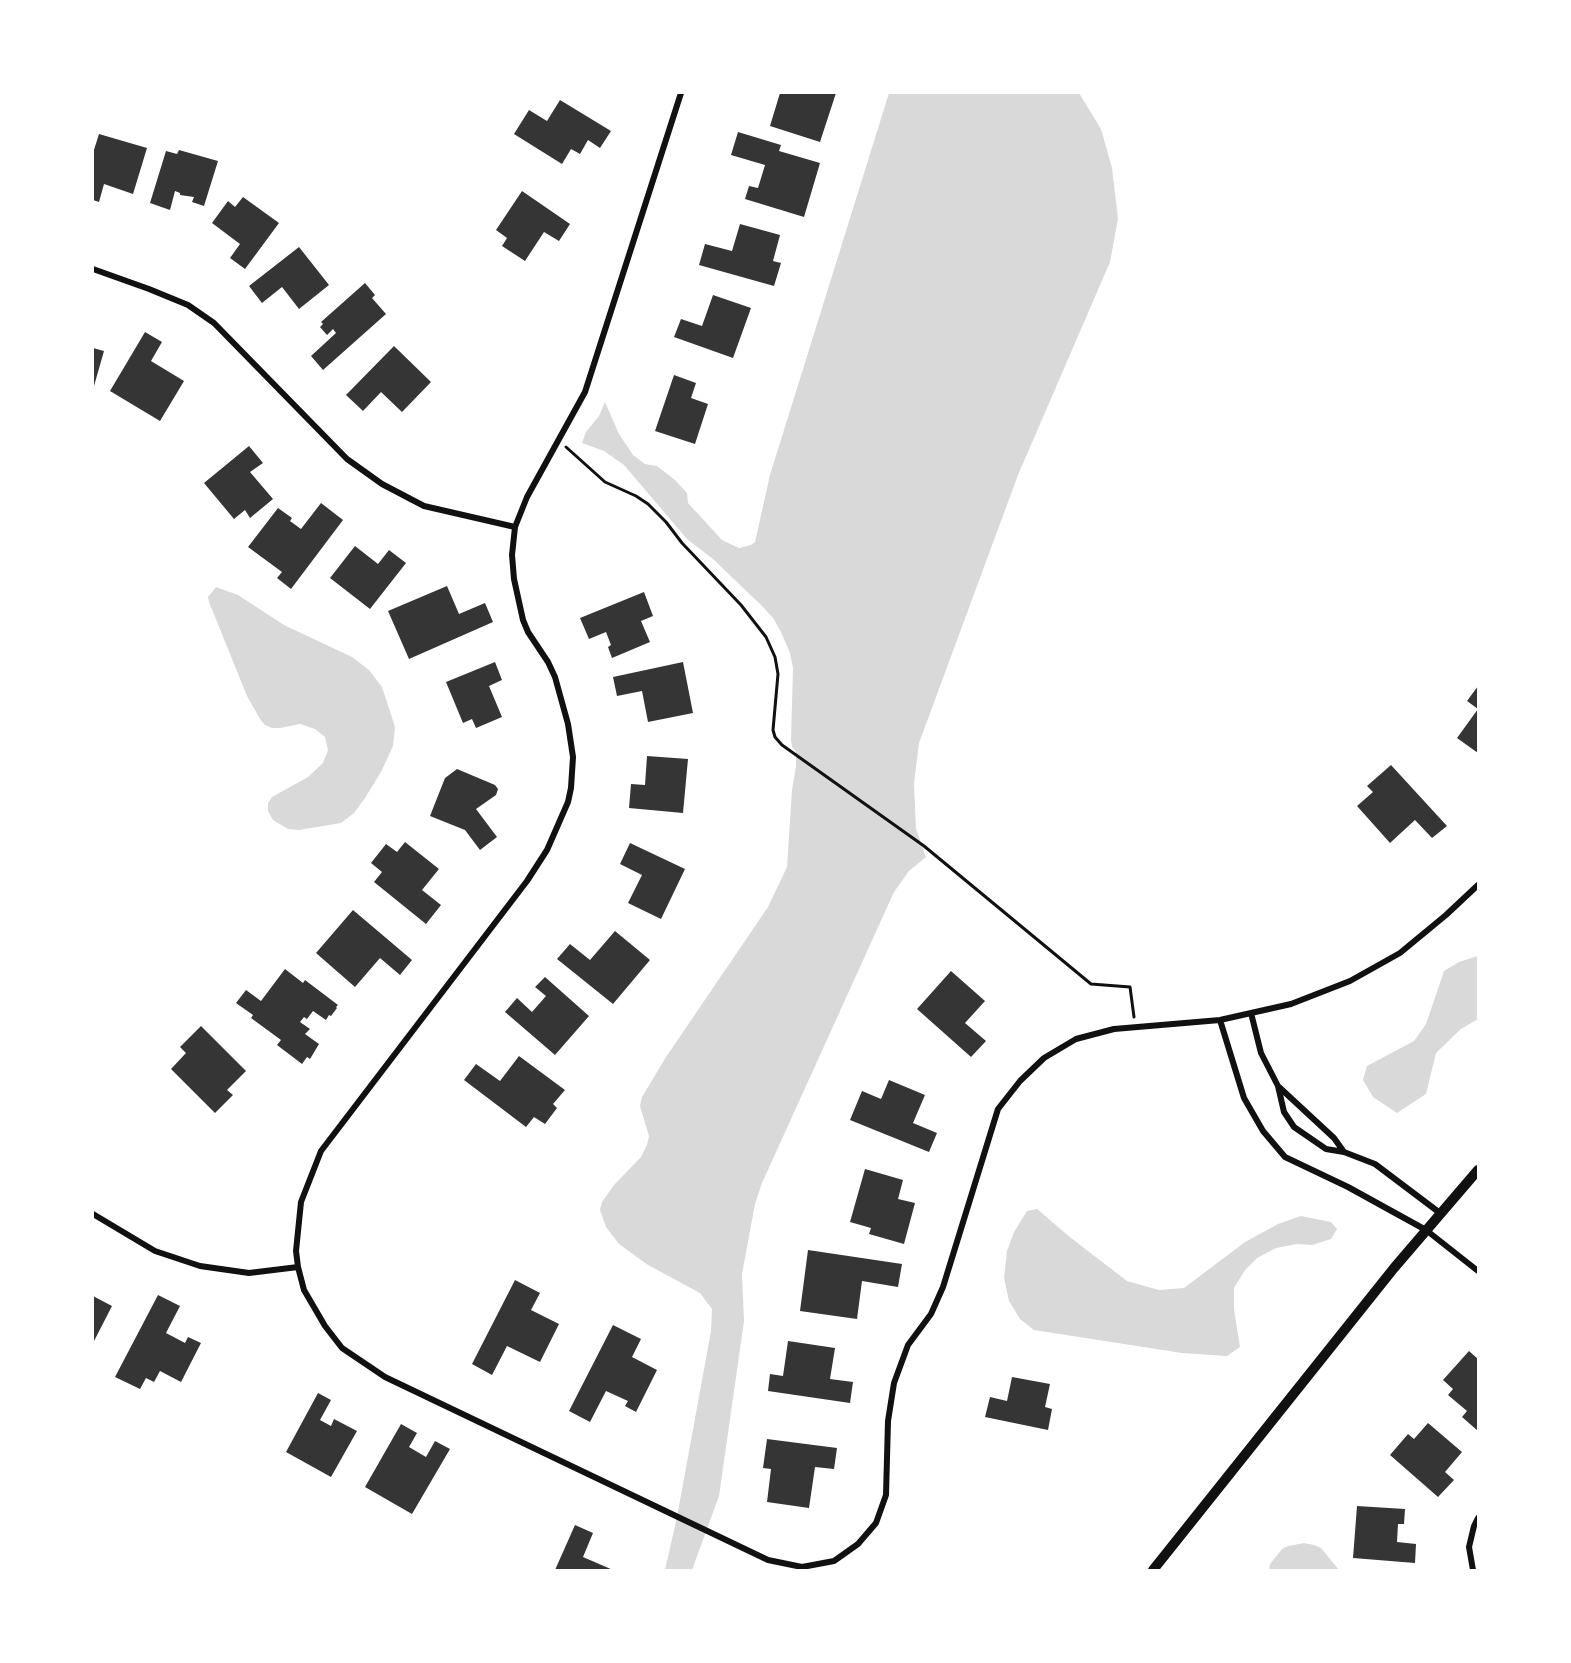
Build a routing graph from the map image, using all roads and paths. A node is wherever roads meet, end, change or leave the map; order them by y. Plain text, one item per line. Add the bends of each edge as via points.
1 (681, 93) edge
2 (93, 269) edge
3 (559, 441) junction
4 (515, 527) junction
5 (1478, 885) edge
6 (1251, 1013) junction
7 (1220, 1020) junction
8 (1135, 1028) junction
9 (1278, 1086) junction
10 (1344, 1152) junction
11 (1478, 1170) edge
12 (1440, 1213) junction
13 (93, 1214) edge
14 (1426, 1230) junction
15 (298, 1267) junction
16 (1478, 1271) edge
17 (1478, 1518) edge
18 (1153, 1570) edge
19 (1473, 1570) edge

1 - 3 street via 585,392
2 - 4 street via 188,305 214,323 347,459 382,484 424,506
3 - 4 street
3 - 8 path via 605,482 648,504 766,637 778,674 773,730 782,745 924,846 1091,984 1130,987
4 - 15 street via 514,579 523,620 555,677 568,724 573,756 568,802 547,850 527,880 321,1151 301,1202
5 - 6 street via 1424,935 1376,968 1320,994
6 - 7 street
6 - 9 street via 1261,1053
7 - 8 street
7 - 14 street via 1244,1098 1263,1131 1285,1157
8 - 15 street via 1076,1039 1044,1058 998,1109 943,1287 931,1314 908,1345 894,1383 883,1504 876,1523 858,1544 834,1561 802,1567 768,1560 385,1377 342,1348 304,1290
9 - 10 street
9 - 10 street via 1284,1112 1294,1127 1326,1149
10 - 12 street via 1375,1164
11 - 12 street
12 - 14 street
13 - 15 street via 155,1251 200,1266 249,1273
14 - 16 street
14 - 18 street
17 - 19 street via 1469,1547

